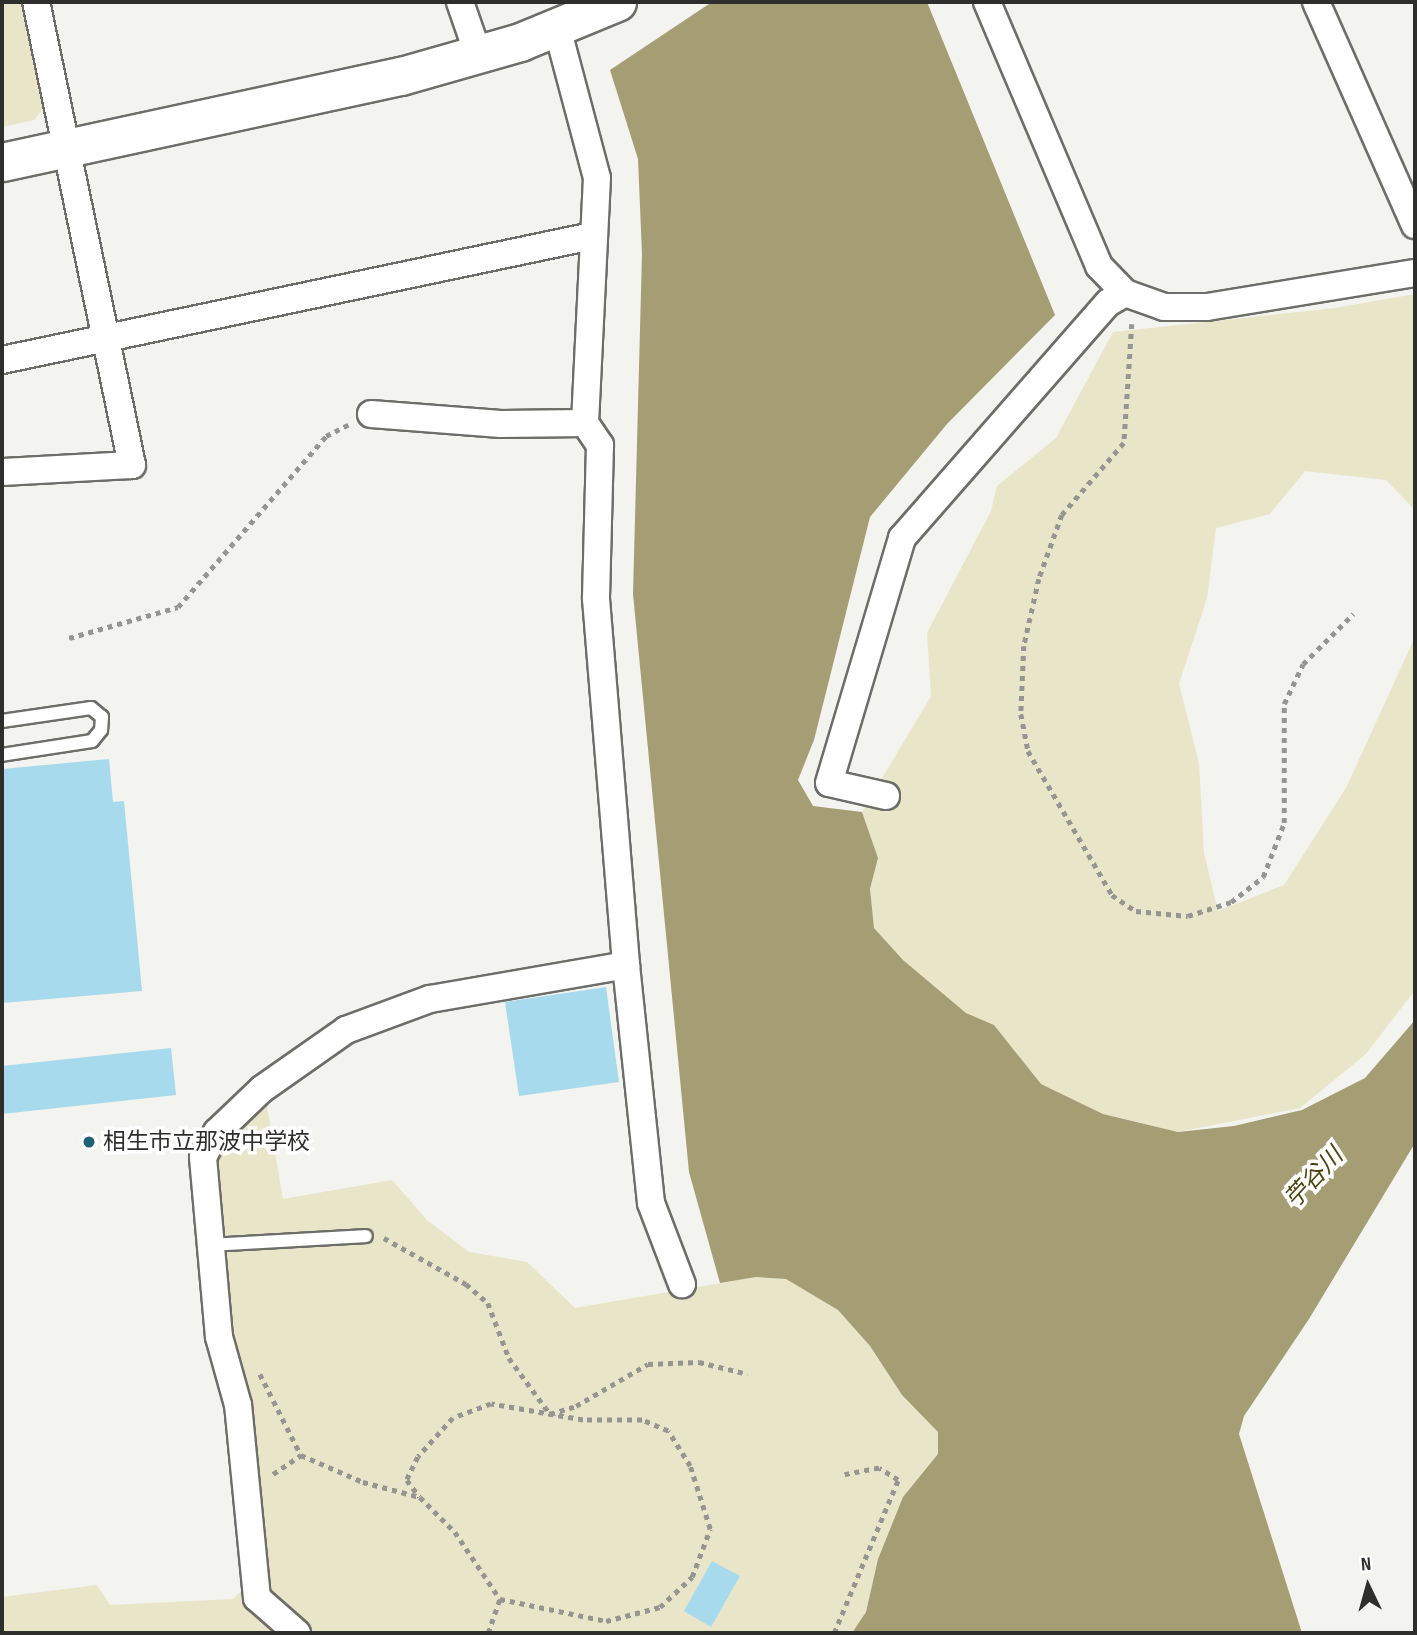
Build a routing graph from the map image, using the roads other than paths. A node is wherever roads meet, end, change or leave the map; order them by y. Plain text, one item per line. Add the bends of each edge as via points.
1 (36, 2) edge
2 (460, 2) edge
3 (617, 2) edge
4 (987, 2) edge
5 (1316, 2) edge
6 (557, 28) junction
7 (478, 54) junction
8 (68, 148) junction
9 (2, 162) edge
10 (1415, 225) edge
11 (592, 236) junction
12 (1415, 273) edge
13 (1125, 293) junction
14 (108, 337) junction
15 (2, 360) edge
16 (371, 414) road end
17 (585, 423) junction
18 (2, 472) edge
19 (2, 721) edge
20 (2, 755) edge
21 (886, 796) dead end
22 (626, 965) junction
23 (366, 1236) road end
24 (211, 1245) junction
25 (682, 1284) dead end
26 (297, 1633) edge

1 - 8 street
2 - 7 street
3 - 6 street
4 - 13 street via 1099,266
5 - 10 street
6 - 7 street
6 - 11 street via 597,178
7 - 8 street via 401,76
8 - 9 street
8 - 14 street
11 - 14 street
11 - 17 street
12 - 13 street via 1207,307 1164,307
13 - 21 street via 1108,303 902,538 829,783
14 - 15 street
14 - 18 street via 132,465
16 - 17 street via 501,424
17 - 22 street via 600,445 596,599
19 - 20 lane via 92,708 102,717 101,730 92,741
22 - 24 street via 430,999 346,1030 309,1054 217,1132 203,1157
22 - 25 street via 652,1203
23 - 24 lane
24 - 26 street via 219,1337 238,1405 257,1598

